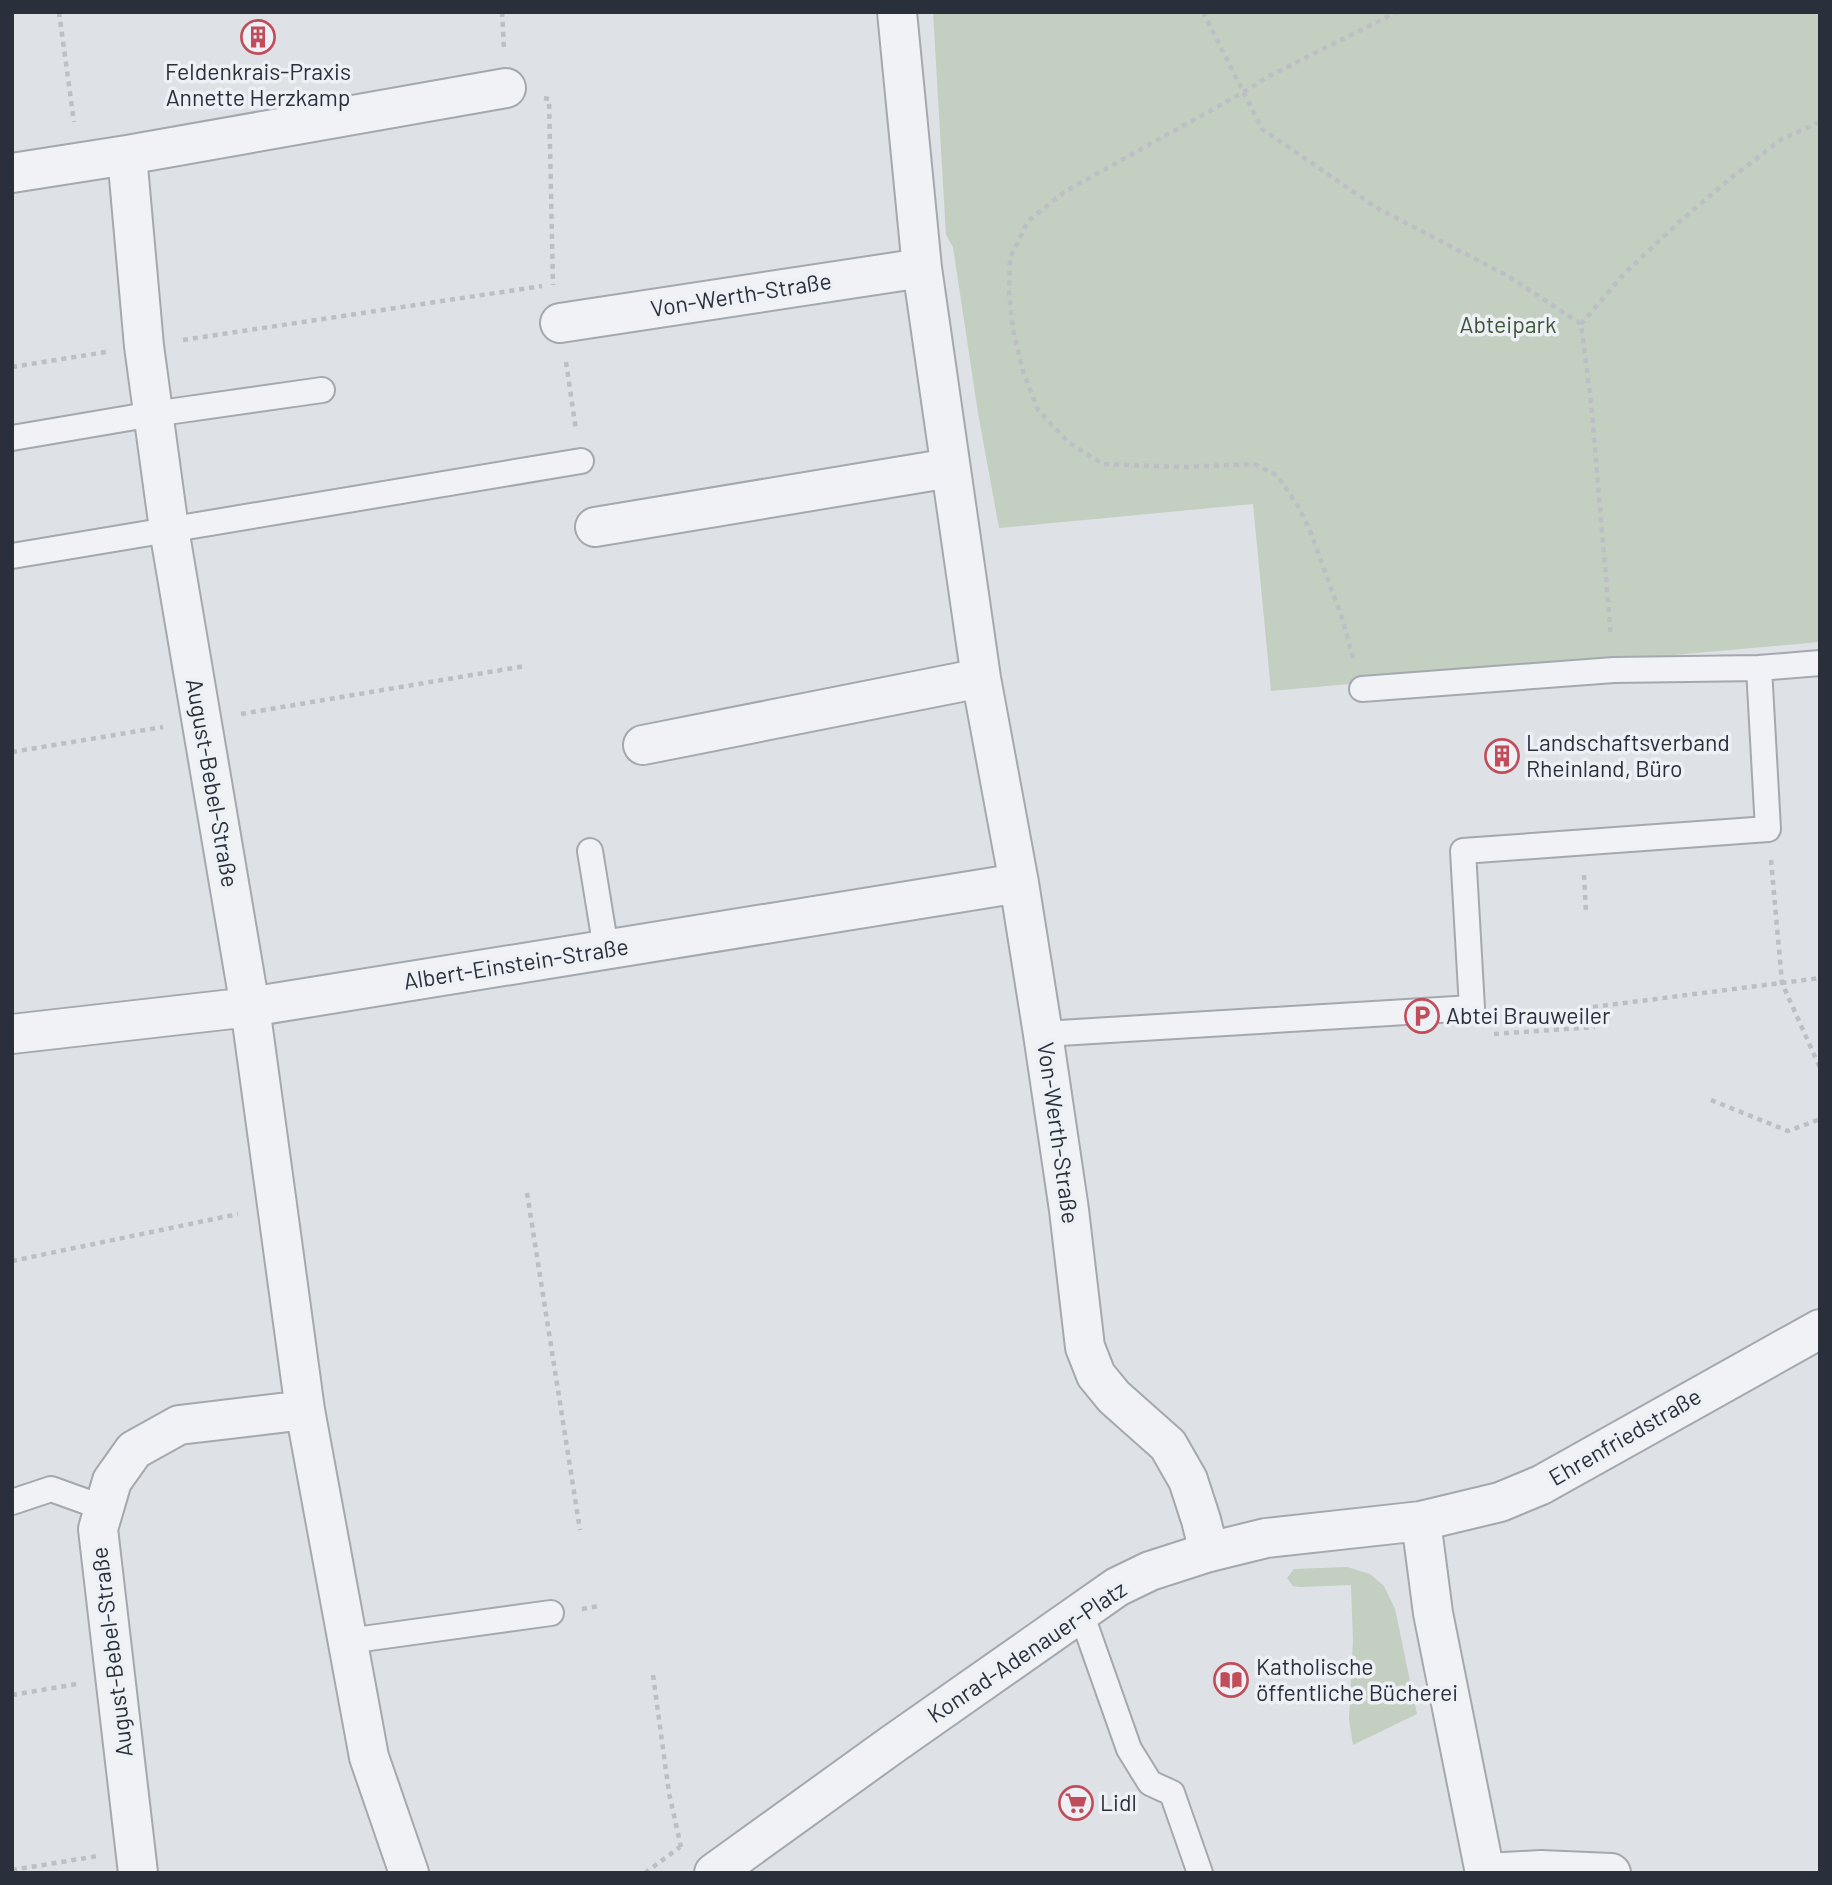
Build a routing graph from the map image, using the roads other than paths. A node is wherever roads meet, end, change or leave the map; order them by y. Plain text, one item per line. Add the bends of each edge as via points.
1 (897, 12) edge
2 (506, 88) dead end
3 (127, 155) junction
4 (12, 173) edge
5 (922, 268) junction
6 (560, 323) dead end
7 (322, 390) dead end
8 (153, 414) junction
9 (12, 438) edge
10 (581, 461) dead end
11 (950, 468) junction
12 (595, 527) dead end
13 (169, 529) junction
14 (12, 556) edge
15 (1820, 663) edge
16 (1759, 668) junction
17 (981, 678) junction
18 (1362, 690) road end
19 (643, 746) dead end
20 (590, 851) dead end
21 (1019, 883) junction
22 (606, 949) junction
23 (250, 1007) junction
24 (12, 1034) edge
25 (1044, 1034) junction
26 (1820, 1329) edge
27 (305, 1410) junction
28 (12, 1502) edge
29 (104, 1508) junction
30 (1421, 1521) junction
31 (1209, 1552) junction
32 (551, 1613) dead end
33 (1081, 1613) junction
34 (348, 1641) junction
35 (137, 1861) edge
36 (409, 1873) edge
37 (714, 1873) edge
38 (1200, 1873) edge
39 (1485, 1873) edge
40 (1611, 1873) edge

1 - 5 street, Von-Werth-Straße
2 - 3 street
3 - 4 street
3 - 8 street, August-Bebel-Straße
5 - 6 street, Von-Werth-Straße
5 - 11 street, Von-Werth-Straße
7 - 8 lane
8 - 9 lane
8 - 13 street, August-Bebel-Straße
10 - 13 lane
11 - 12 street
11 - 17 street, Von-Werth-Straße
13 - 14 lane
13 - 23 street, August-Bebel-Straße
15 - 16 lane
16 - 18 lane via 1614,670
16 - 25 lane via 1768,829 1463,852 1472,1008
17 - 19 street
17 - 21 street, Von-Werth-Straße
20 - 22 lane
21 - 22 street, Albert-Einstein-Straße
21 - 25 street, Von-Werth-Straße
22 - 23 street, Albert-Einstein-Straße
23 - 24 street, Albert-Einstein-Straße
23 - 27 street, August-Bebel-Straße
25 - 31 street, Von-Werth-Straße via 1085,1347 1096,1376 1168,1445 1188,1479
26 - 30 street, Ehrenfriedstraße via 1541,1485 1500,1502
27 - 29 street, August-Bebel-Straße via 178,1425 134,1450 113,1481
27 - 34 street, August-Bebel-Straße
28 - 29 lane via 51,1489
29 - 35 street, August-Bebel-Straße via 98,1529
30 - 31 street, Konrad-Adenauer-Platz via 1285,1535
30 - 39 street via 1433,1613
31 - 33 street, Konrad-Adenauer-Platz via 1142,1575
32 - 34 lane
33 - 37 street, Konrad-Adenauer-Platz
33 - 38 lane via 1129,1749 1150,1783 1172,1793
34 - 36 street, August-Bebel-Straße via 369,1757
39 - 40 street

